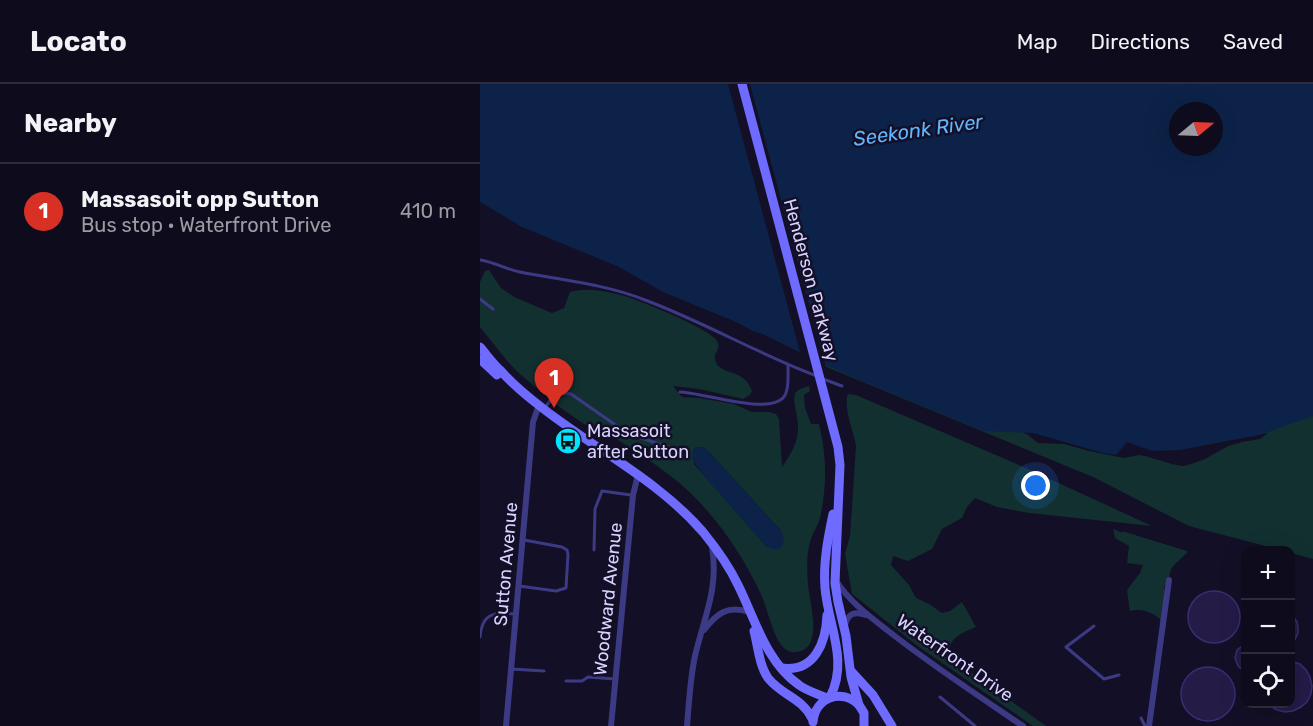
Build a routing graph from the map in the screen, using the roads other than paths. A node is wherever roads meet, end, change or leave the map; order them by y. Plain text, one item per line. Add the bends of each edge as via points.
1 (742, 84) edge
2 (480, 261) edge
3 (480, 299) edge
4 (493, 309) dead end
5 (480, 347) edge
6 (480, 359) edge
7 (788, 365) junction
8 (512, 383) junction
9 (842, 386) dead end
10 (680, 392) dead end
11 (541, 408) junction
12 (688, 454) dead end
13 (638, 475) junction
14 (839, 485) junction
15 (633, 495) junction
16 (524, 540) junction
17 (711, 542) junction
18 (594, 550) dead end
19 (835, 578) junction
20 (1169, 580) dead end
21 (519, 586) junction
22 (827, 603) junction
23 (749, 612) junction
24 (516, 615) junction
25 (870, 616) junction
26 (1094, 626) dead end
27 (845, 630) junction
28 (701, 636) junction
29 (480, 637) edge
30 (781, 668) junction
31 (511, 669) junction
32 (850, 670) junction
33 (544, 671) dead end
34 (1119, 675) dead end
35 (615, 679) junction
36 (566, 681) dead end
37 (940, 697) dead end
38 (829, 698) junction
39 (859, 705) junction
40 (1141, 718) dead end
41 (866, 723) edge
42 (813, 724) edge
43 (506, 726) edge
44 (611, 726) edge
45 (687, 726) edge
46 (892, 726) edge
47 (975, 726) edge
48 (1023, 726) edge
49 (1147, 726) edge

1 - 14 main road, Henderson Parkway via 826,398 839,452
2 - 7 lane via 643,299
3 - 4 lane
5 - 8 main road
6 - 8 main road
7 - 9 lane
7 - 10 lane via 786,393 774,404 750,404
8 - 11 main road
11 - 12 lane via 554,396 572,394 627,433
11 - 13 main road
11 - 16 street, Sutton Avenue via 534,422
13 - 15 street, Woodward Avenue
13 - 17 main road via 682,510
14 - 19 main road, Henderson Parkway
14 - 22 main road, Henderson Parkway via 826,544
15 - 18 lane via 602,491 595,509
15 - 35 street, Woodward Avenue
16 - 21 street, Sutton Avenue
16 - 21 lane via 567,550 566,588 556,591
17 - 23 main road via 731,572
17 - 28 street via 714,580
19 - 25 street, Waterfront Drive via 846,595
19 - 27 main road, Henderson Parkway
20 - 49 street
21 - 24 street, Sutton Avenue
22 - 30 main road via 825,635 816,654 801,666
22 - 38 main road, Henderson Parkway via 838,672
23 - 28 street via 723,611
23 - 30 main road
23 - 42 main road via 766,675 804,706
24 - 29 lane via 489,616 484,620
24 - 31 street, Sutton Avenue
25 - 27 street, Waterfront Drive via 851,614
25 - 48 street, Waterfront Drive via 909,648
26 - 34 lane via 1066,647 1104,679
27 - 32 main road, Henderson Parkway
28 - 45 street
30 - 38 main road via 798,685
31 - 33 lane
31 - 43 street, Sutton Avenue
32 - 39 main road, Henderson Parkway
32 - 46 main road via 873,695
35 - 36 lane via 588,677
35 - 44 street, Woodward Avenue
37 - 47 lane
38 - 39 main road via 844,696
38 - 42 main road, Henderson Parkway via 817,708
39 - 41 main road, Henderson Parkway
40 - 49 lane

